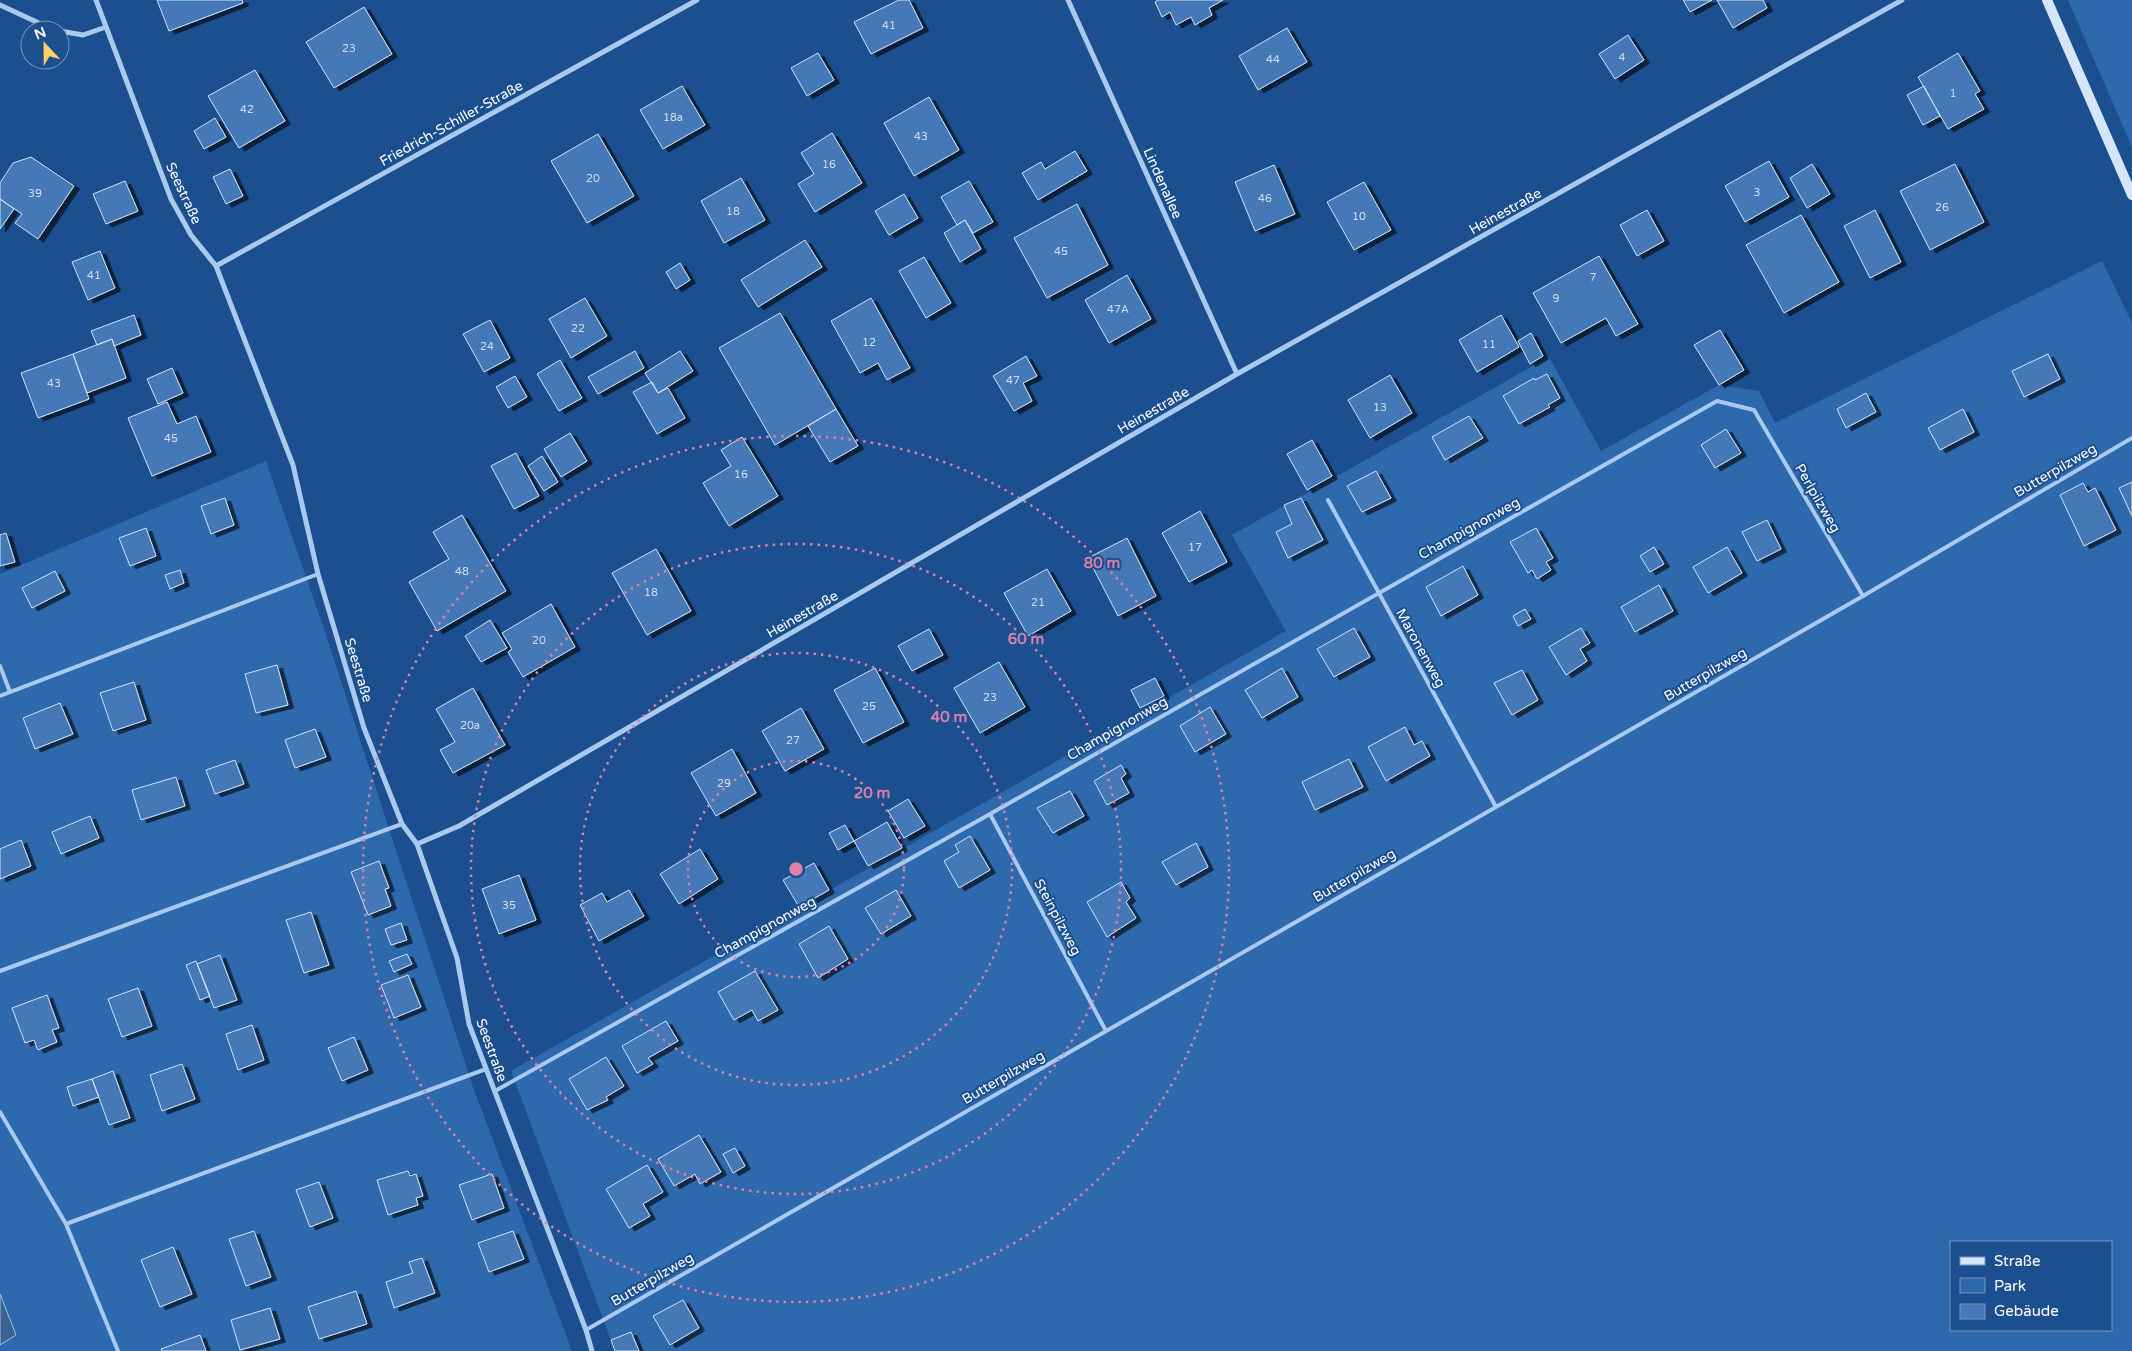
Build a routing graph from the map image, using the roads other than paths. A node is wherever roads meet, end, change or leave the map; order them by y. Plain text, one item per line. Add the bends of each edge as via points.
1 (96, 0) edge
2 (696, 0) edge
3 (1068, 0) edge
4 (1902, 0) edge
5 (2047, 0) edge
6 (0, 5) edge
7 (32, 20) edge
8 (106, 27) junction
9 (70, 33) edge
10 (2132, 195) edge
11 (216, 266) junction
12 (1237, 374) junction
13 (1754, 410) joint
14 (2132, 438) edge
15 (1328, 500) dead end
16 (318, 574) junction
17 (1377, 592) junction
18 (1863, 596) junction
19 (0, 666) edge
20 (10, 692) junction
21 (0, 696) edge
22 (1496, 807) junction
23 (990, 814) junction
24 (402, 824) junction
25 (417, 844) junction
26 (0, 971) edge
27 (1106, 1031) junction
28 (486, 1069) junction
29 (495, 1091) junction
30 (0, 1112) edge
31 (66, 1224) junction
32 (586, 1330) junction
33 (118, 1351) edge
34 (592, 1351) edge

1 - 8 street, Seestraße
2 - 11 street, Friedrich-Schiller-Straße
3 - 12 street, Lindenallee
4 - 12 street, Heinestraße
5 - 10 main road
6 - 7 street
8 - 9 street via 83,35
8 - 11 street, Seestraße via 171,199 191,235
11 - 16 street, Seestraße via 294,465
12 - 25 street, Heinestraße via 459,826
13 - 17 lane, Champignonweg via 1717,401
13 - 18 lane, Perlpilzweg
14 - 18 lane, Butterpilzweg
15 - 17 lane, Maronenweg
16 - 20 lane
16 - 24 street, Seestraße via 364,728
17 - 22 lane, Maronenweg
17 - 23 lane, Champignonweg
18 - 22 lane, Butterpilzweg
19 - 20 lane
20 - 21 lane
22 - 27 lane, Butterpilzweg
23 - 27 lane, Steinpilzweg
23 - 29 lane, Champignonweg
24 - 25 street, Seestraße
24 - 26 lane
25 - 28 street, Seestraße via 457,958 469,1024
27 - 32 lane, Butterpilzweg
28 - 29 street, Seestraße
28 - 31 lane
29 - 32 street, Seestraße
30 - 31 lane
31 - 33 lane
32 - 34 street, Seestraße

